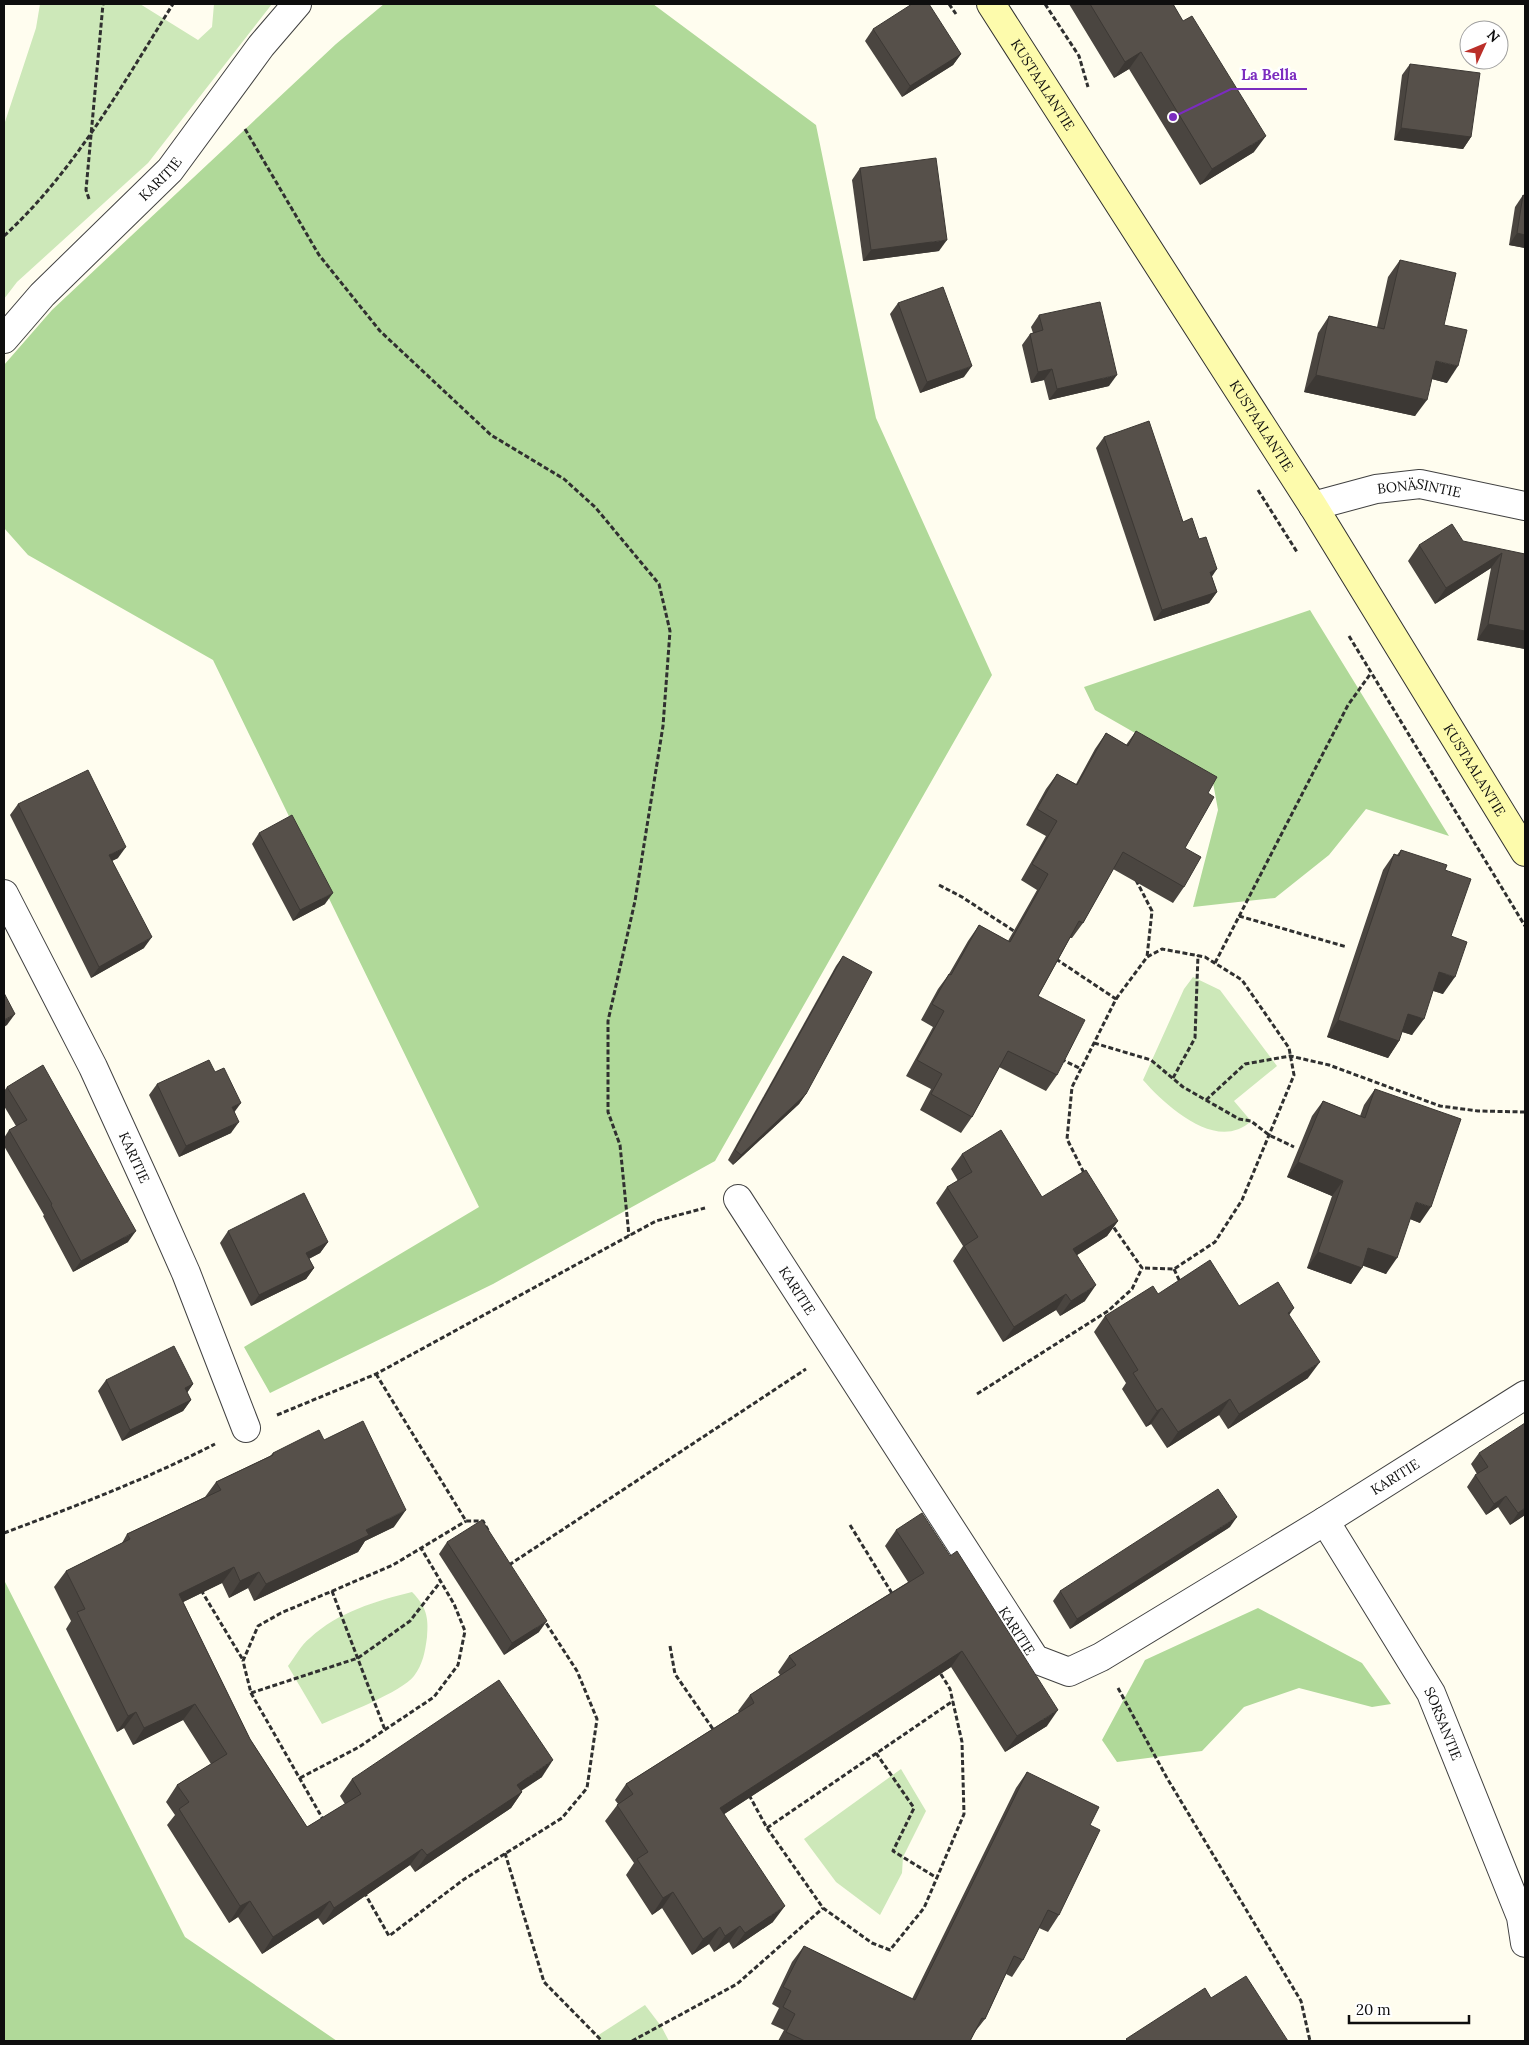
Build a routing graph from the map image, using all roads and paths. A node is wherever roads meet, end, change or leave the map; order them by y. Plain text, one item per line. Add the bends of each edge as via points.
1 (103, 4) edge
2 (173, 4) edge
3 (297, 4) edge
4 (949, 4) edge
5 (991, 4) edge
6 (960, 20) dead end
7 (225, 96) junction
8 (4, 236) edge
9 (100, 238) junction
10 (4, 339) edge
11 (1255, 485) dead end
12 (1313, 506) junction
13 (1525, 506) edge
14 (1301, 559) dead end
15 (1348, 635) dead end
16 (1371, 673) junction
17 (1525, 852) edge
18 (1132, 871) edge
19 (939, 885) dead end
20 (4, 894) edge
21 (1239, 916) junction
22 (1525, 926) edge
23 (1019, 934) edge
24 (1347, 946) dead end
25 (1198, 955) junction
26 (1051, 956) edge
27 (1147, 957) junction
28 (1215, 963) junction
29 (1116, 999) junction
30 (1094, 1043) junction
31 (1290, 1056) junction
32 (1058, 1057) edge
33 (1081, 1069) junction
34 (1173, 1078) junction
35 (1206, 1100) junction
36 (1525, 1112) edge
37 (1269, 1135) junction
38 (1294, 1147) dead end
39 (1089, 1182) edge
40 (738, 1199) joint
41 (1107, 1216) edge
42 (629, 1236) junction
43 (1142, 1268) junction
44 (1174, 1268) junction
45 (1182, 1285) edge
46 (836, 1350) junction
47 (376, 1374) junction
48 (977, 1394) dead end
49 (1525, 1395) edge
50 (246, 1428) junction
51 (466, 1521) junction
52 (1325, 1521) junction
53 (850, 1525) dead end
54 (4, 1533) edge
55 (492, 1536) edge
56 (420, 1548) junction
57 (505, 1558) edge
58 (510, 1565) junction
59 (515, 1573) edge
60 (441, 1581) junction
61 (196, 1582) edge
62 (332, 1591) junction
63 (895, 1598) edge
64 (540, 1614) edge
65 (670, 1646) dead end
66 (1101, 1657) junction
67 (358, 1658) junction
68 (243, 1661) junction
69 (935, 1664) edge
70 (251, 1693) junction
71 (953, 1701) junction
72 (385, 1730) junction
73 (718, 1737) edge
74 (876, 1753) junction
75 (300, 1778) junction
76 (744, 1787) edge
77 (328, 1828) edge
78 (767, 1828) junction
79 (505, 1854) junction
80 (936, 1878) junction
81 (361, 1886) edge
82 (823, 1908) junction
83 (1525, 1943) edge
84 (602, 2041) edge
85 (632, 2041) edge
86 (1310, 2041) edge

1 - 9 path via 86,190
2 - 8 path, bridge via 90,136
3 - 7 street, KARITIE
4 - 6 path
5 - 12 main road, KUSTAALANTIE
7 - 9 street, KARITIE via 170,170
7 - 42 path via 319,255 380,331 491,435 570,485 594,507 659,584 670,631 663,726 635,901 608,1021 608,1112 620,1145
9 - 10 street, KARITIE via 42,295
11 - 14 path
12 - 13 street, BONÄSINTIE via 1376,489 1420,484
12 - 17 main road, KUSTAALANTIE
15 - 16 path
16 - 21 path via 1348,705
16 - 22 path
18 - 27 path via 1152,911
19 - 23 path
20 - 50 street, KARITIE via 93,1067 155,1203
21 - 24 path
21 - 28 path
25 - 27 path via 1162,949
25 - 28 path
25 - 34 path via 1195,1038
26 - 29 path
27 - 29 path
28 - 31 path via 1242,980 1289,1048
29 - 30 path
30 - 33 path
30 - 34 path via 1151,1060
31 - 35 path via 1245,1064
31 - 36 path via 1329,1065 1440,1106
31 - 37 path via 1294,1075
32 - 33 path
33 - 39 path via 1072,1087 1067,1140
34 - 35 path
35 - 37 path via 1239,1119 1251,1121
37 - 38 path
37 - 44 path via 1242,1200 1215,1242
40 - 42 path via 656,1221
40 - 46 street, KARITIE
41 - 43 path
42 - 47 path
43 - 44 path
43 - 48 path via 1132,1289 1108,1311
44 - 45 path
46 - 58 path
46 - 66 street, KARITIE via 1035,1659 1069,1672
47 - 50 path
47 - 51 path
49 - 52 street, KARITIE
50 - 54 path via 174,1465
51 - 55 path via 483,1521
51 - 56 path
52 - 66 street, KARITIE
52 - 83 street, SORSANTIE via 1431,1693 1521,1917
53 - 63 path
56 - 60 path
56 - 62 path via 393,1565
57 - 58 path
58 - 59 path
60 - 67 path via 410,1621
60 - 72 path via 465,1631 458,1665 434,1697
61 - 68 path
62 - 67 path
62 - 68 path via 258,1626
64 - 79 path via 576,1671 597,1719 587,1788 562,1818
65 - 73 path via 675,1674
66 - 86 path via 1167,1778 1301,2001
67 - 70 path
67 - 72 path
68 - 70 path
69 - 71 path via 950,1689
70 - 75 path
71 - 74 path
71 - 80 path via 962,1742 964,1814
72 - 75 path via 359,1748
74 - 78 path
74 - 80 path via 914,1808 893,1850
75 - 77 path
76 - 78 path
78 - 82 path
79 - 81 path via 463,1880 389,1936
79 - 84 path via 544,1982
80 - 82 path via 924,1908 890,1950 872,1943
82 - 85 path via 737,1984

